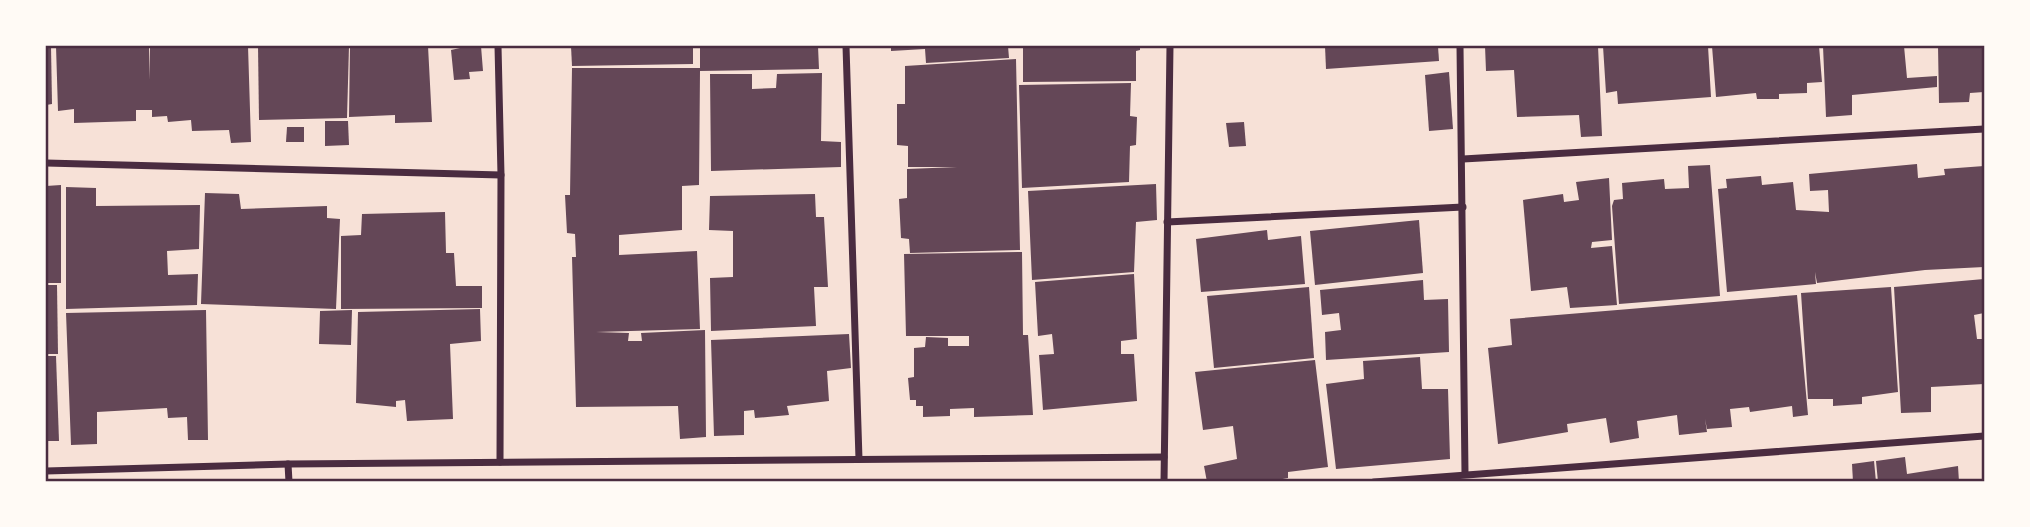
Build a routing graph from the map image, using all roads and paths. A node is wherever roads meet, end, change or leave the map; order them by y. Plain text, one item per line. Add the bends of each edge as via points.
1 (498, 46) edge
2 (846, 46) edge
3 (1170, 46) edge
4 (1460, 46) edge
5 (1984, 129) edge
6 (1463, 159) junction
7 (46, 163) edge
8 (501, 176) junction
9 (1463, 207) junction
10 (1167, 222) junction
11 (1984, 436) edge
12 (1164, 457) junction
13 (859, 459) junction
14 (500, 462) junction
15 (288, 464) junction
16 (46, 471) edge
17 (1465, 473) junction
18 (289, 481) edge
19 (1164, 481) edge
20 (1374, 481) edge

1 - 8 street
2 - 13 street
3 - 10 street
4 - 6 street
5 - 6 street
6 - 9 street
7 - 8 street
8 - 14 street
9 - 10 street
9 - 17 street
10 - 12 street
11 - 17 street
12 - 13 street
12 - 19 street
13 - 14 street
14 - 15 street
15 - 16 street
15 - 18 street
17 - 20 street

